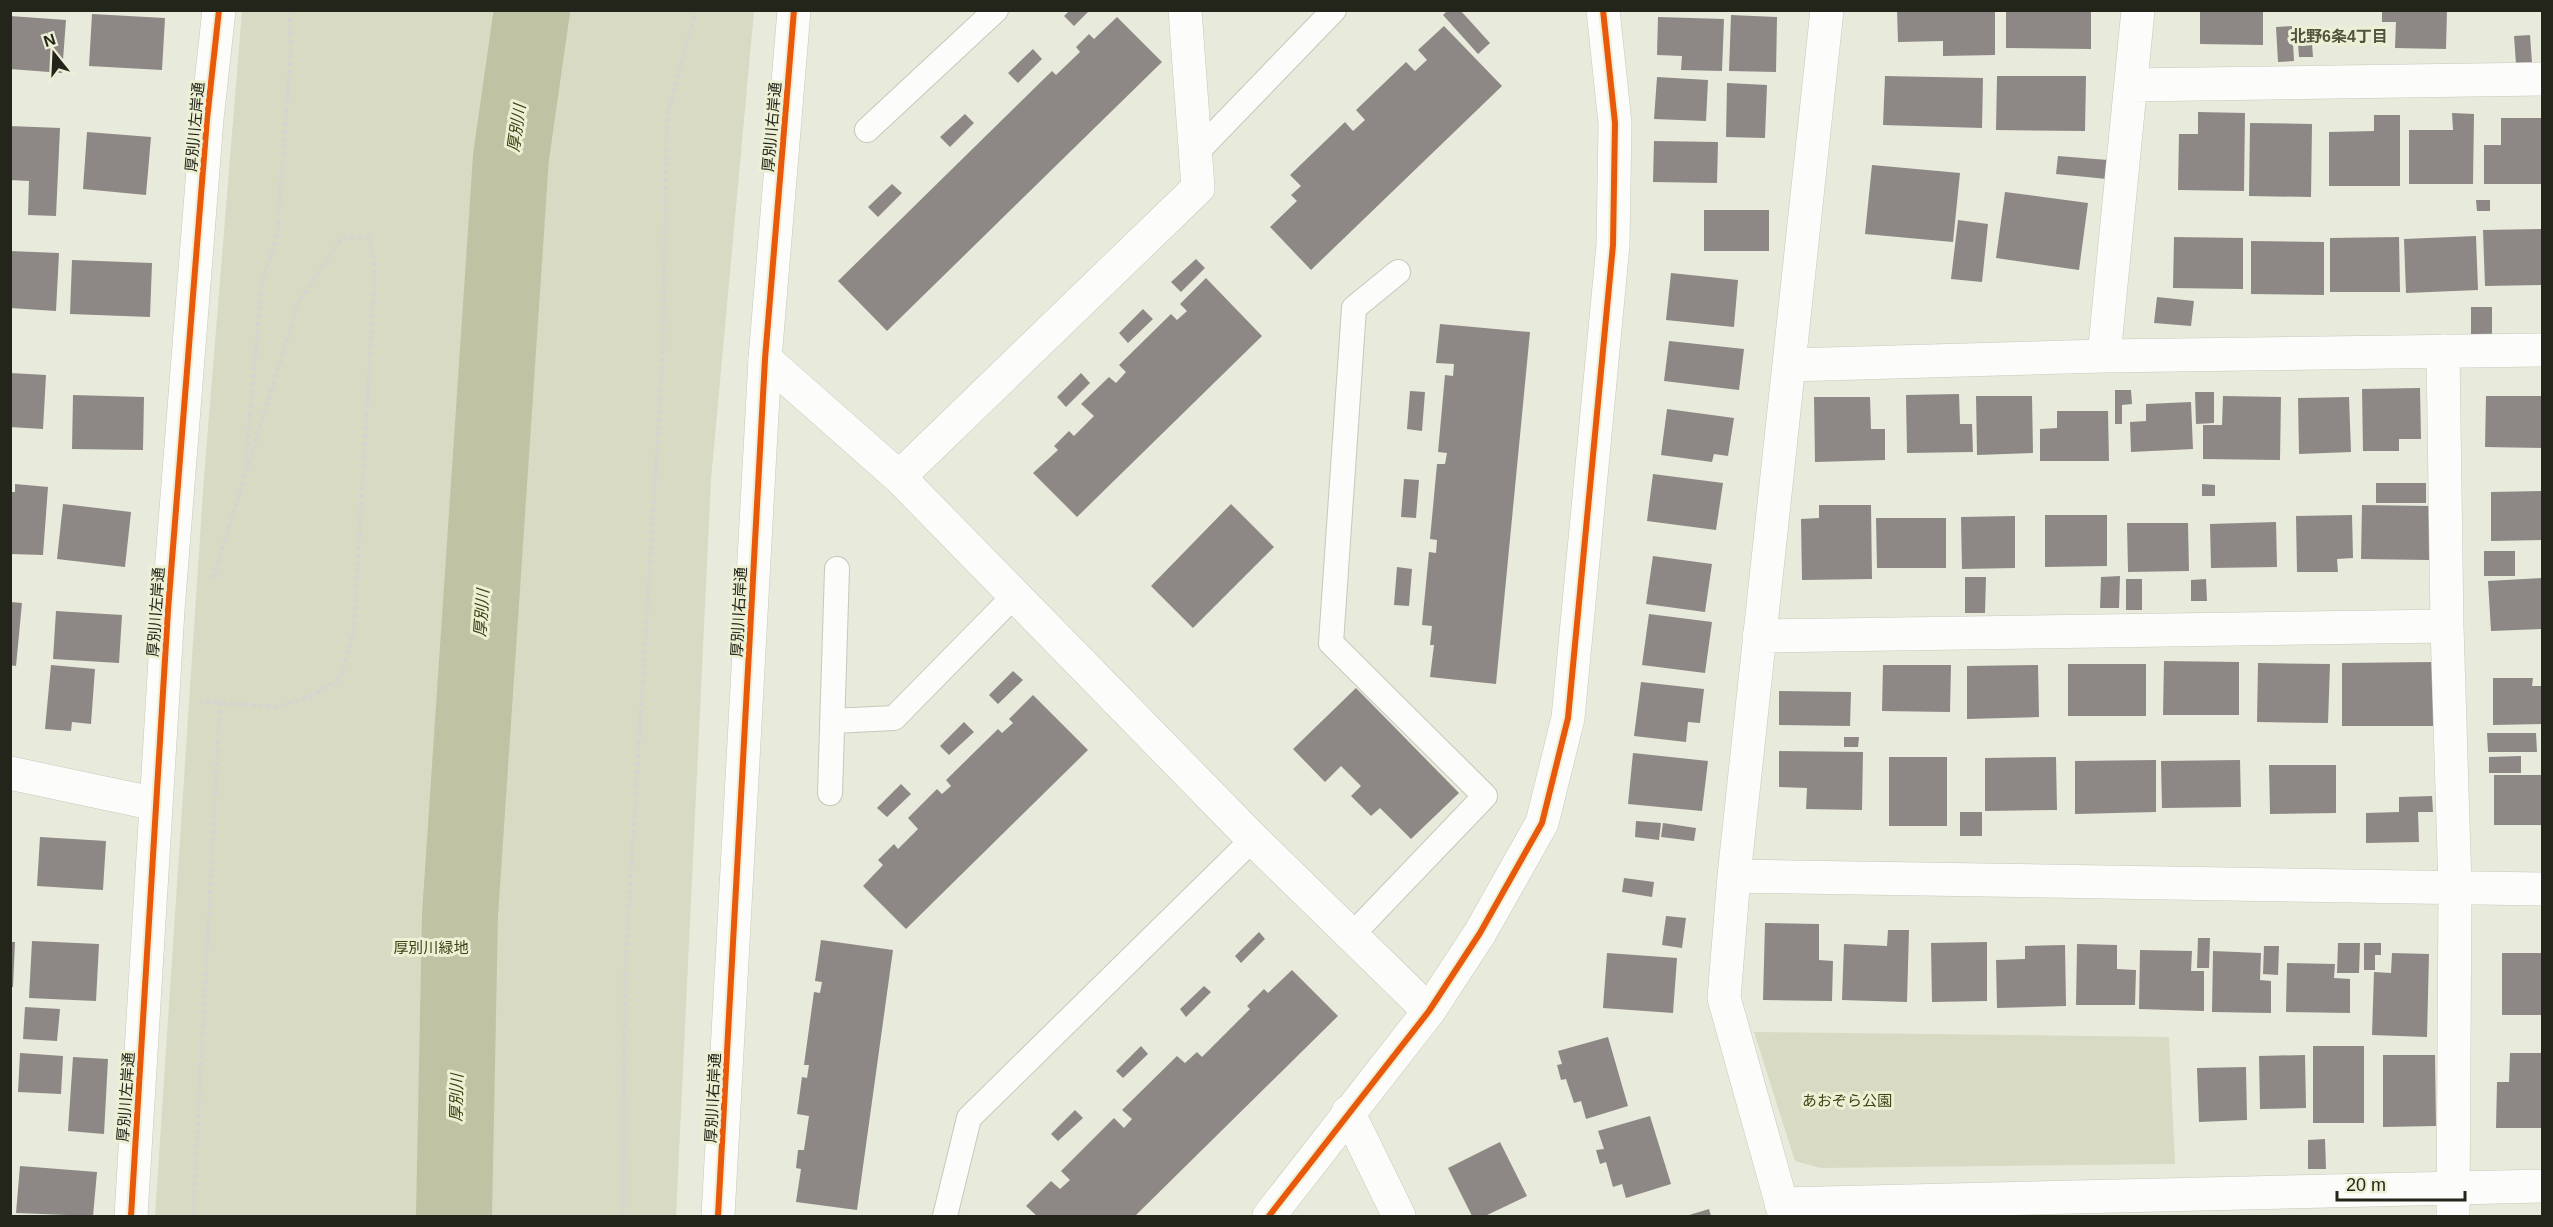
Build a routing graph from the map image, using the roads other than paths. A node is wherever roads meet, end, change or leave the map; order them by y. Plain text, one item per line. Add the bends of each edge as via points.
1 (219, 10) edge
2 (794, 10) edge
3 (996, 10) edge
4 (1185, 10) edge
5 (1334, 10) edge
6 (1603, 10) edge
7 (1827, 10) edge
8 (2138, 10) edge
9 (2542, 79) edge
10 (2131, 85) junction
11 (867, 130) dead end
12 (1196, 153) junction
13 (1398, 272) dead end
14 (2542, 350) edge
15 (2443, 351) junction
16 (2104, 356) junction
17 (765, 359) junction
18 (1790, 365) junction
19 (899, 477) junction
20 (837, 569) dead end
21 (1015, 595) junction
22 (2447, 626) junction
23 (1759, 636) junction
24 (832, 721) junction
25 (10, 773) edge
26 (830, 793) dead end
27 (156, 804) junction
28 (1253, 839) junction
29 (1734, 876) junction
30 (2455, 888) junction
31 (2542, 889) edge
32 (1351, 936) junction
33 (1429, 1011) junction
34 (1348, 1112) junction
35 (2542, 1186) edge
36 (2452, 1202) edge
37 (1783, 1210) edge
38 (131, 1216) edge
39 (718, 1216) edge
40 (945, 1216) edge
41 (1269, 1216) edge
42 (1399, 1216) edge

1 - 27 street, 厚別川左岸通 via 168,610
2 - 17 street, 厚別川右岸通
3 - 11 lane
4 - 12 street
5 - 12 lane
6 - 33 street via 1615,123 1613,244 1568,718 1542,823 1480,933
7 - 18 street
8 - 10 street
9 - 10 street
10 - 16 street
12 - 19 street via 1198,188
13 - 32 lane via 1354,308 1331,643 1485,796
14 - 15 street
15 - 16 street
15 - 22 street
16 - 18 street
17 - 19 street
17 - 39 street, 厚別川右岸通
18 - 23 street
19 - 21 street
20 - 24 lane
21 - 24 lane via 894,718
21 - 28 street
22 - 23 street
22 - 30 street
23 - 29 street
24 - 26 lane
25 - 27 street
27 - 38 street, 厚別川左岸通
28 - 32 street
28 - 40 lane via 969,1118
29 - 30 street
29 - 37 street via 1724,998
30 - 31 street
30 - 36 street
32 - 33 street
33 - 34 street
34 - 41 street
34 - 42 street
35 - 36 street
36 - 37 street

